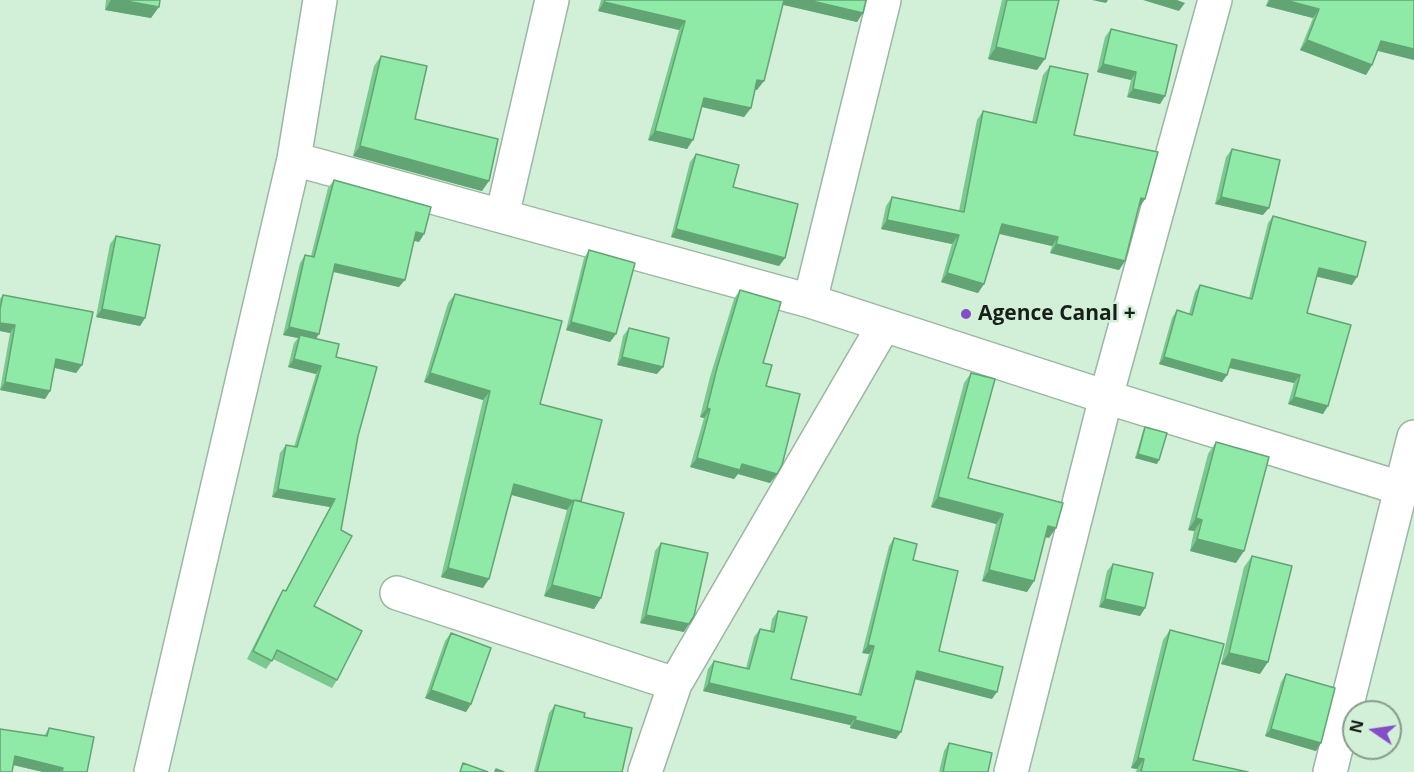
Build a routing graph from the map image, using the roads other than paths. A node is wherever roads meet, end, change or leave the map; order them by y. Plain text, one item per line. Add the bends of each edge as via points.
1 (320, 0) edge
2 (552, 0) edge
3 (884, 0) edge
4 (1215, 0) edge
5 (294, 159) junction
6 (502, 216) junction
7 (810, 301) junction
8 (884, 325) junction
9 (1106, 397) junction
10 (1414, 437) edge
11 (1401, 488) junction
12 (397, 593) dead end
13 (675, 684) junction
14 (151, 772) edge
15 (645, 772) edge
16 (1011, 772) edge
17 (1330, 772) edge

1 - 5 street
2 - 6 street
3 - 7 street
4 - 9 street
5 - 6 street
5 - 14 street
6 - 7 street
7 - 8 street
8 - 9 street
8 - 13 street
9 - 11 street
9 - 16 street
10 - 11 street
11 - 17 street
12 - 13 street
13 - 15 street

